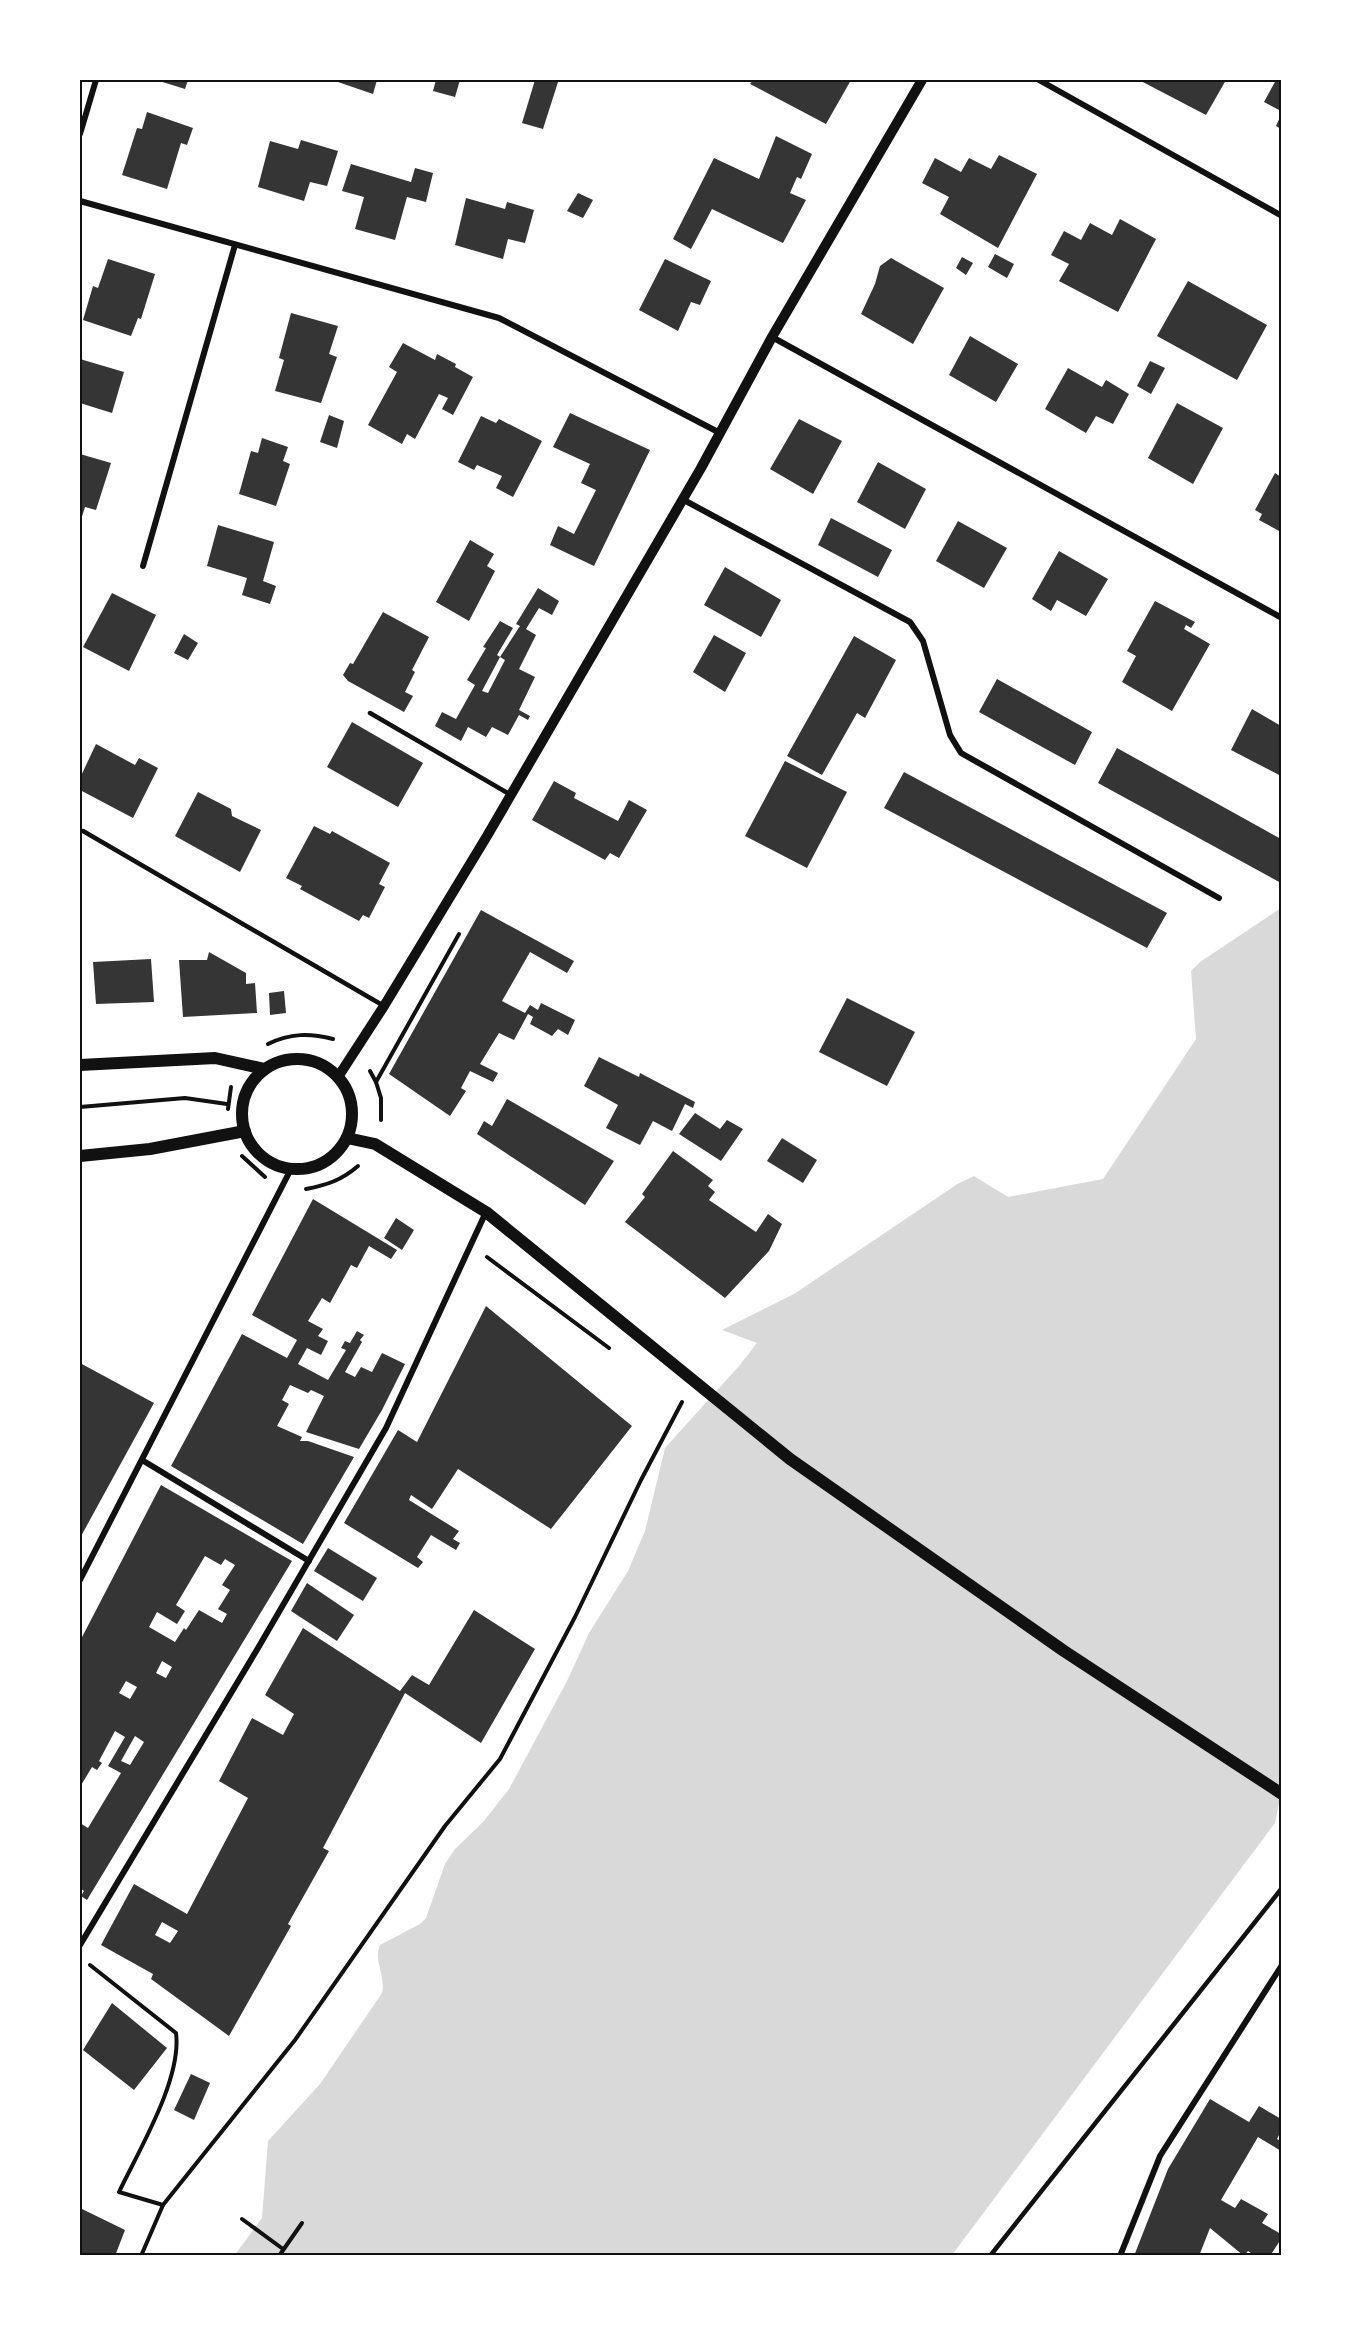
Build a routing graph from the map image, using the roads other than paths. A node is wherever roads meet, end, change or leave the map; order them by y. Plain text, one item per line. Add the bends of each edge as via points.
1 (96, 80) edge
2 (922, 80) edge
3 (1039, 80) edge
4 (80, 134) edge
5 (80, 201) edge
6 (1281, 216) edge
7 (235, 244) junction
8 (772, 337) junction
9 (720, 433) junction
10 (681, 498) junction
11 (143, 566) dead end
12 (1281, 618) edge
13 (370, 713) dead end
14 (511, 795) junction
15 (83, 831) dead end
16 (1219, 898) dead end
17 (384, 1006) junction
18 (80, 1065) edge
19 (265, 1069) junction
20 (338, 1077) junction
21 (245, 1131) junction
22 (347, 1138) junction
23 (80, 1156) edge
24 (291, 1169) junction
25 (486, 1212) junction
26 (142, 1460) junction
27 (309, 1561) junction
28 (80, 1580) edge
29 (1281, 1794) edge
30 (1281, 1888) edge
31 (81, 1937) edge
32 (80, 1945) edge
33 (1281, 1965) edge
34 (990, 2256) edge
35 (1120, 2256) edge

1 - 4 street
2 - 8 street
3 - 6 street
5 - 7 street
7 - 9 street via 499,318
7 - 11 street
8 - 9 street
8 - 12 street
9 - 10 street
10 - 14 street
10 - 16 street via 910,622 923,641 950,735 961,753
13 - 14 lane
14 - 17 street
15 - 17 lane
17 - 20 street
18 - 19 main road via 215,1058
19 - 20 main road via 279,1061 303,1059 326,1067
19 - 21 main road via 244,1097
20 - 22 main road via 352,1106
21 - 23 main road via 150,1149
21 - 24 main road via 251,1146 262,1157
22 - 24 main road via 324,1163
22 - 25 main road via 375,1144
24 - 26 street
25 - 27 street via 386,1428
25 - 29 main road via 790,1459 1064,1651
26 - 27 street
26 - 28 street
27 - 31 street
30 - 34 lane
31 - 32 street
33 - 35 street via 1160,2156

